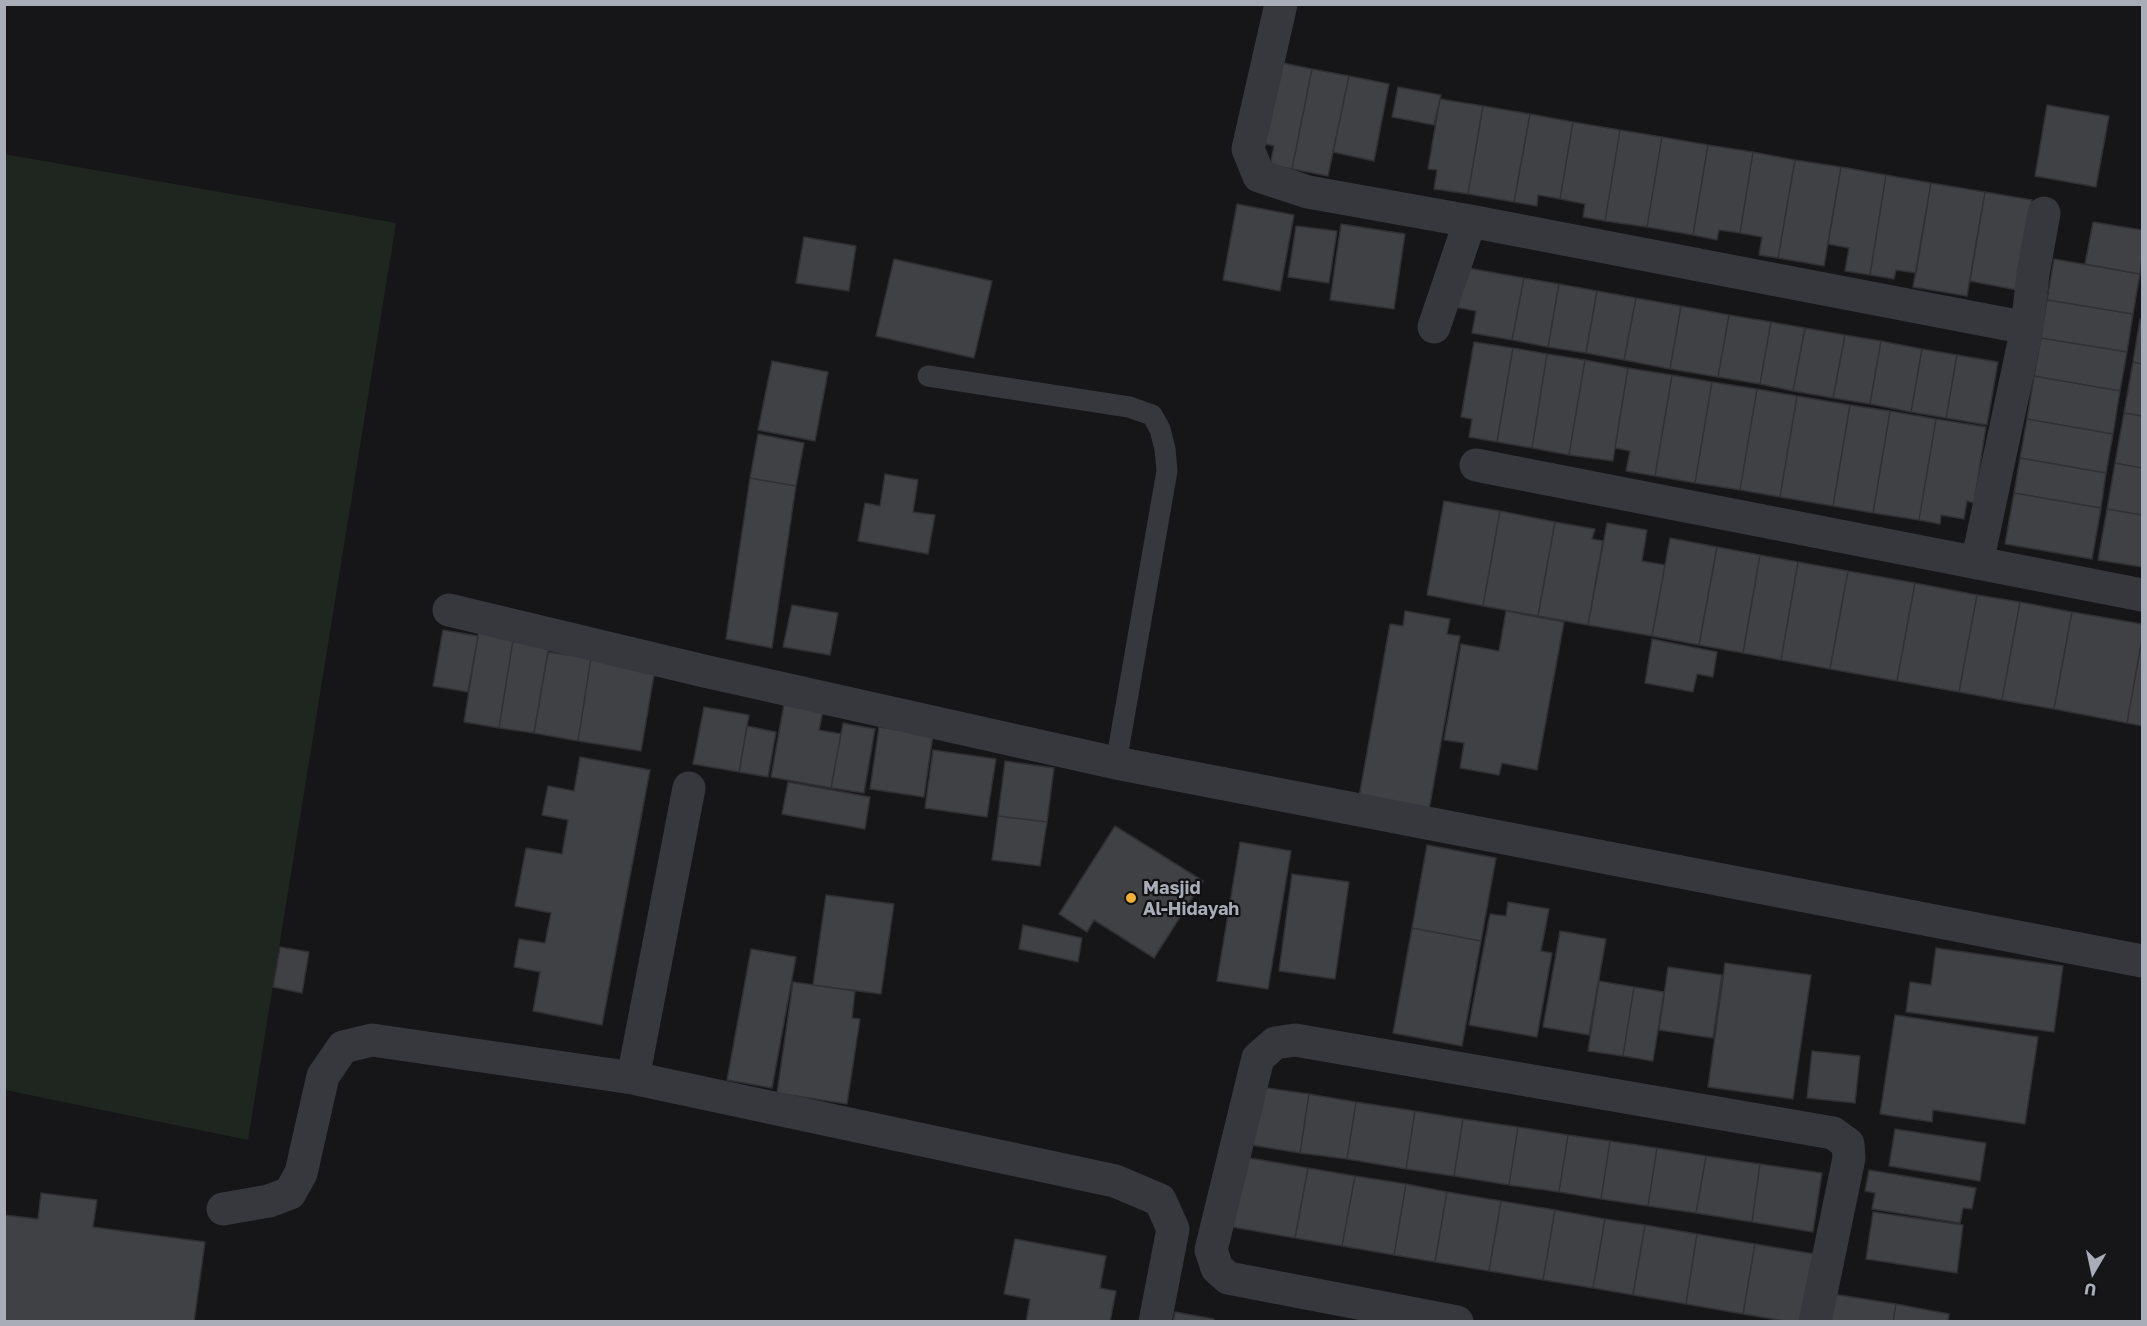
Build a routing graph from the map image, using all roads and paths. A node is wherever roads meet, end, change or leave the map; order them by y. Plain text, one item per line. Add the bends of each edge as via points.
1 (1281, 4) edge
2 (2044, 213) dead end
3 (1470, 221) junction
4 (1434, 327) dead end
5 (2027, 328) junction
6 (928, 376) dead end
7 (1476, 465) dead end
8 (1977, 563) junction
9 (2142, 595) edge
10 (449, 610) dead end
11 (1116, 763) junction
12 (689, 788) dead end
13 (2142, 961) edge
14 (633, 1078) junction
15 (223, 1209) dead end
16 (1155, 1322) edge
17 (1457, 1322) edge
18 (1815, 1322) edge

1 - 3 street via 1248,149 1259,176 1308,192
2 - 5 street
3 - 4 street
3 - 5 street
5 - 8 street
6 - 11 lane via 1130,407 1152,415 1160,429 1167,471
7 - 8 street
8 - 9 street
10 - 11 street
11 - 13 street
12 - 14 street
14 - 15 street via 372,1040 343,1047 323,1076 301,1173 290,1193
14 - 16 street via 1115,1181 1160,1200 1173,1229
17 - 18 street via 1228,1278 1217,1268 1211,1250 1258,1058 1275,1043 1295,1040 1833,1133 1848,1143 1849,1158

